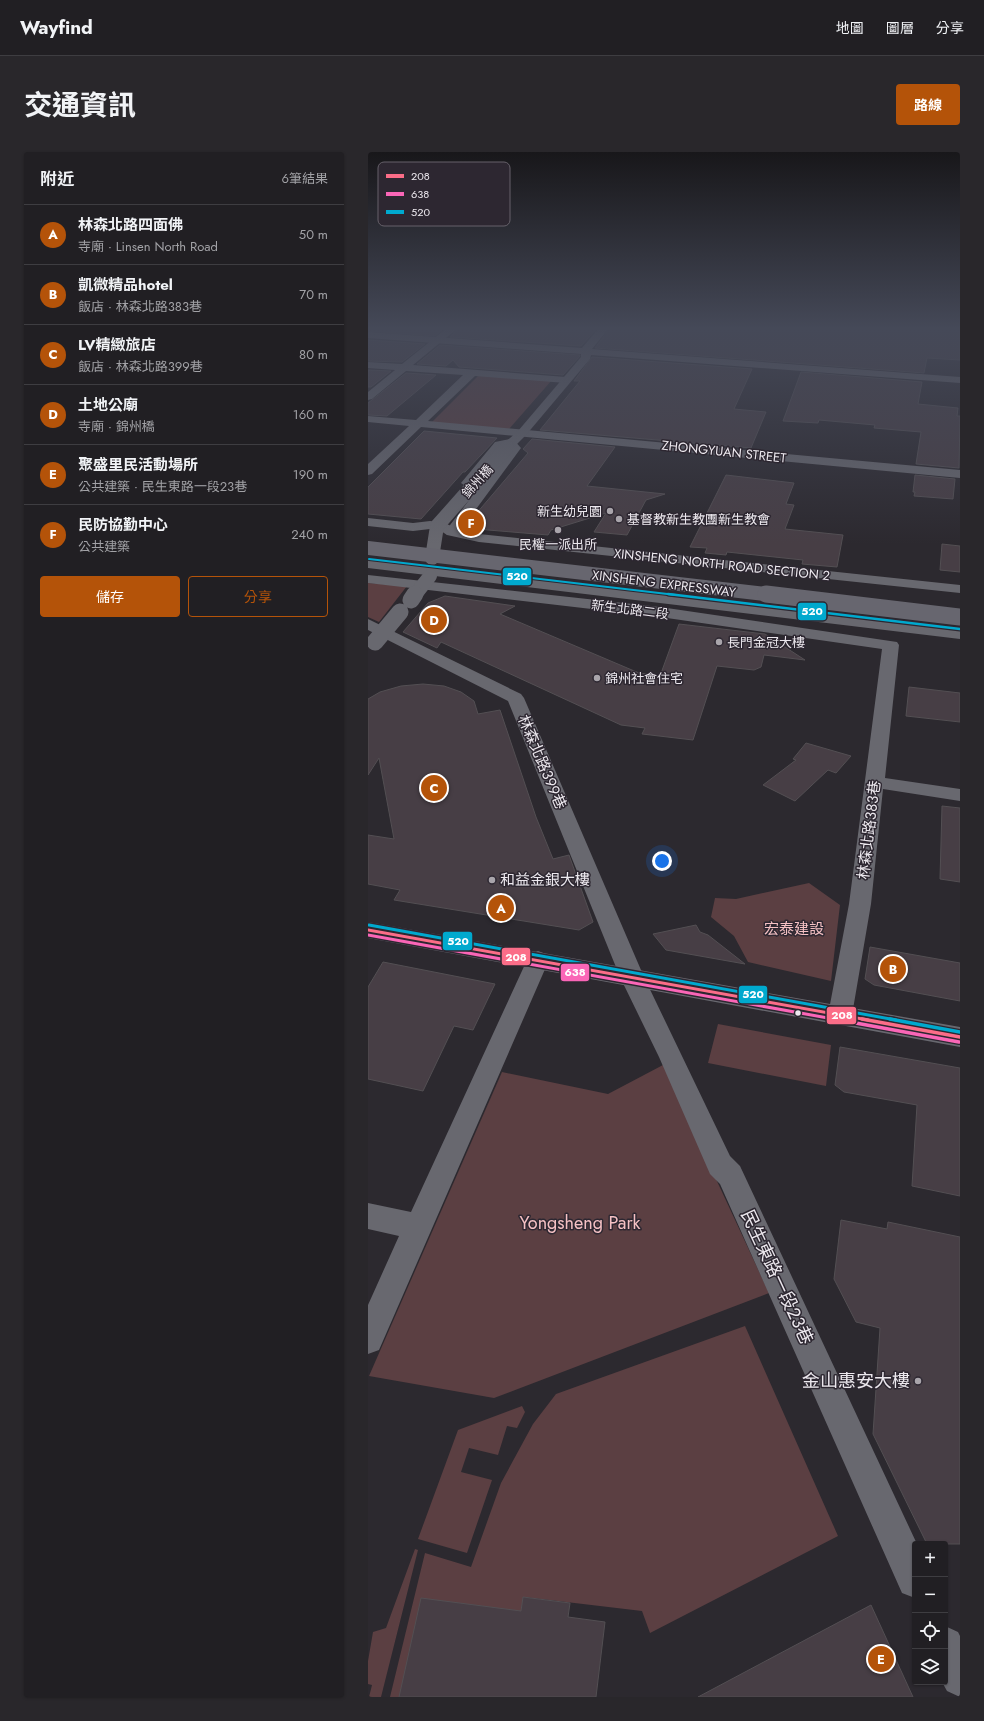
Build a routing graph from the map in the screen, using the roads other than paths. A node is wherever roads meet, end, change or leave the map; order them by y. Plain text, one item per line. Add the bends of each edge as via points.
1 (444, 400) edge
2 (549, 400) edge
3 (368, 419) edge
4 (419, 424) junction
5 (522, 433) junction
6 (509, 445) junction
7 (368, 471) edge
8 (960, 474) edge
9 (368, 522) edge
10 (430, 525) junction
11 (452, 532) junction
12 (368, 538) edge
13 (368, 548) edge
14 (368, 564) edge
15 (431, 568) junction
16 (368, 579) edge
17 (960, 589) edge
18 (960, 605) edge
19 (960, 617) edge
20 (844, 620) junction
21 (368, 624) edge
22 (960, 634) edge
23 (839, 636) junction
24 (891, 645) joint
25 (372, 647) edge
26 (874, 782) junction
27 (960, 795) edge
28 (368, 930) edge
29 (538, 960) junction
30 (632, 977) junction
31 (840, 1015) junction
32 (960, 1037) edge
33 (368, 1216) edge
34 (418, 1228) junction
35 (368, 1339) edge
36 (914, 1577) edge
37 (947, 1649) edge
38 (960, 1678) edge

1 - 4 street
2 - 5 street
3 - 4 street, ZHONGYUAN STREET
4 - 5 street, ZHONGYUAN STREET
4 - 7 street
5 - 6 street
5 - 8 street, ZHONGYUAN STREET
6 - 10 street via 499,445
6 - 11 street via 515,448
6 - 15 street, 錦州橋, bridge via 437,526
9 - 10 street, XINSHENG NORTH ROAD SECTION 2 via 413,527
10 - 11 street, XINSHENG NORTH ROAD SECTION 2 via 445,527
11 - 17 street, XINSHENG NORTH ROAD SECTION 2 via 479,538
12 - 18 highway, XINSHENG EXPRESSWAY
13 - 19 highway, XINSHENG EXPRESSWAY, bridge
14 - 15 street
15 - 20 street
15 - 25 street, 錦州橋, bridge via 411,600
16 - 23 street, 新生北路二段 via 660,612
20 - 22 street
20 - 23 street
21 - 30 street, 林森北路399巷 via 515,698
23 - 24 street, 新生北路二段
24 - 26 street, 林森北路383巷
26 - 27 street
26 - 31 street, 林森北路383巷 via 860,904
28 - 29 street
29 - 30 street
29 - 34 street
30 - 31 street
30 - 36 street, 民生東路一段23巷 via 720,1165 730,1175
31 - 32 street
33 - 34 street
34 - 35 street
37 - 38 street

